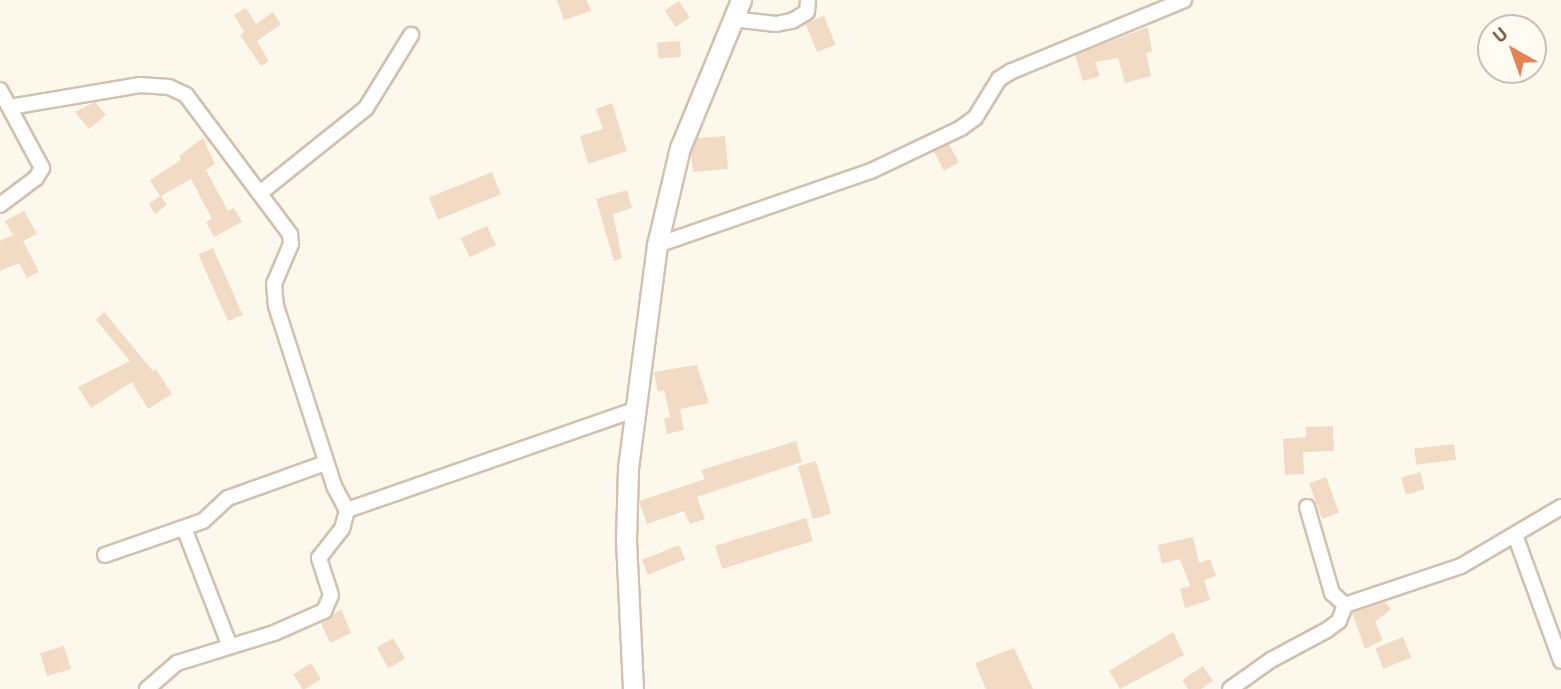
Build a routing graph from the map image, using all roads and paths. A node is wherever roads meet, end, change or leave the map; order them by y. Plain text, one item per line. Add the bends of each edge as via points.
1 (741, 0) edge
2 (808, 0) edge
3 (1184, 0) edge
4 (732, 19) junction
5 (411, 35) dead end
6 (0, 90) edge
7 (10, 107) junction
8 (260, 193) junction
9 (0, 205) edge
10 (657, 245) junction
11 (632, 411) junction
12 (326, 463) junction
13 (1307, 507) dead end
14 (1561, 507) edge
15 (347, 510) junction
16 (184, 528) junction
17 (1515, 535) junction
18 (106, 555) dead end
19 (1345, 605) junction
20 (229, 644) junction
21 (1561, 661) edge
22 (147, 689) edge
23 (633, 689) edge
24 (1230, 689) edge

1 - 4 main road
2 - 4 street via 807,12 792,21 776,24
3 - 10 street via 1012,71 999,79 975,118 961,128 871,171
4 - 10 main road via 680,148
5 - 8 street via 366,108
6 - 7 street
7 - 8 street via 140,85 178,90
7 - 9 street via 43,168
8 - 12 street via 290,234 291,244 274,284 275,306
10 - 11 main road
11 - 15 street
11 - 23 main road via 626,541
12 - 15 street
12 - 16 street via 228,498 203,521
13 - 19 street via 1332,593
14 - 17 street
15 - 20 street via 342,529 319,558 331,595 324,611 274,633
16 - 18 street
16 - 20 street
17 - 19 street via 1461,566
17 - 21 street
19 - 24 street via 1339,621 1327,631 1271,660
20 - 22 street via 172,666

